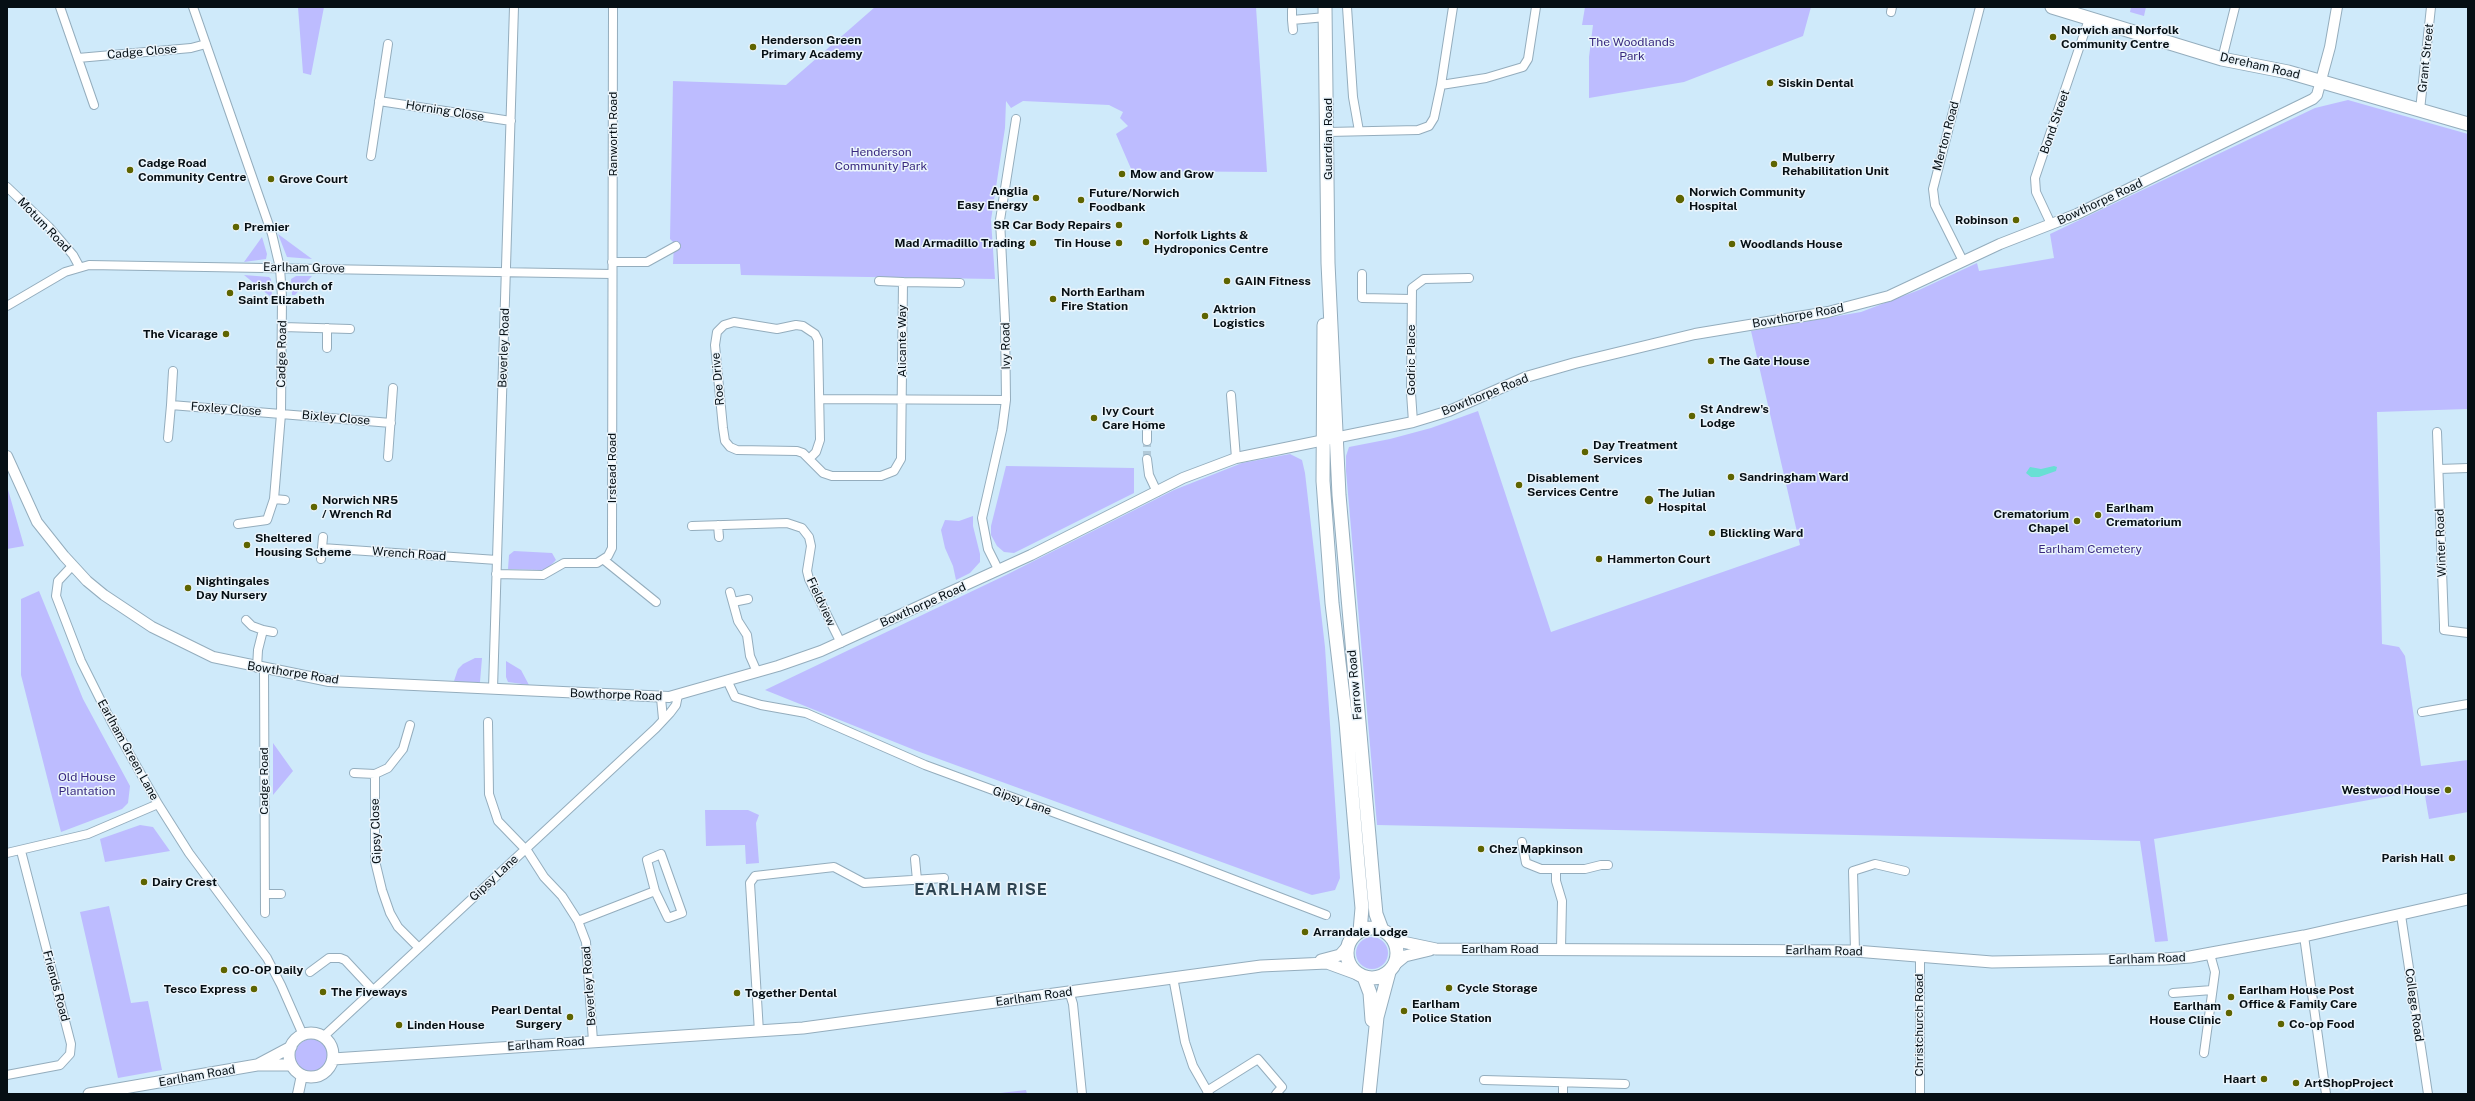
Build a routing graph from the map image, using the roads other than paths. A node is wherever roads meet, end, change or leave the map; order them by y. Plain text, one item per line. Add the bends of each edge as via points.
1 (60, 7) edge
2 (192, 7) edge
3 (514, 7) edge
4 (613, 7) edge
5 (1347, 7) edge
6 (1453, 7) edge
7 (1536, 7) edge
8 (1980, 7) edge
9 (2052, 7) edge
10 (2235, 7) edge
11 (2337, 7) edge
12 (2431, 7) edge
13 (1292, 10) dead end
14 (1325, 12) edge
15 (2089, 18) junction
16 (1292, 20) junction
17 (1293, 30) dead end
18 (206, 44) junction
19 (388, 44) dead end
20 (78, 58) junction
21 (2222, 58) junction
22 (2320, 81) junction
23 (1441, 85) junction
24 (380, 101) junction
25 (94, 105) dead end
26 (2420, 110) junction
27 (1016, 119) dead end
28 (511, 121) junction
29 (2468, 124) edge
30 (1328, 132) junction
31 (1359, 132) junction
32 (371, 156) dead end
33 (7, 187) edge
34 (2051, 224) junction
35 (676, 246) dead end
36 (1964, 261) junction
37 (612, 262) junction
38 (79, 266) junction
39 (280, 268) junction
40 (1329, 271) junction
41 (507, 272) junction
42 (612, 274) junction
43 (1362, 274) dead end
44 (1469, 278) dead end
45 (879, 281) dead end
46 (903, 282) junction
47 (960, 283) dead end
48 (1411, 299) junction
49 (7, 306) edge
50 (282, 327) junction
51 (327, 328) junction
52 (350, 329) dead end
53 (327, 348) dead end
54 (173, 371) dead end
55 (393, 388) dead end
56 (1231, 395) dead end
57 (821, 399) junction
58 (902, 399) junction
59 (1006, 400) junction
60 (171, 406) junction
61 (281, 414) junction
62 (1413, 422) junction
63 (391, 423) junction
64 (1147, 426) dead end
65 (2437, 432) dead end
66 (1336, 437) junction
67 (168, 438) dead end
68 (1147, 441) tunnel mouth
69 (1322, 441) junction
70 (7, 456) edge
71 (388, 457) dead end
72 (1236, 458) junction
73 (809, 459) junction
74 (1147, 459) tunnel mouth
75 (2468, 468) edge
76 (2438, 469) junction
77 (1157, 492) junction
78 (274, 499) junction
79 (285, 500) dead end
80 (238, 524) dead end
81 (718, 525) junction
82 (692, 526) dead end
83 (719, 536) dead end
84 (323, 537) dead end
85 (322, 548) junction
86 (321, 559) dead end
87 (497, 560) junction
88 (604, 560) junction
89 (72, 566) junction
90 (998, 569) junction
91 (496, 574) junction
92 (730, 592) dead end
93 (748, 599) dead end
94 (656, 602) dead end
95 (733, 602) junction
96 (246, 620) dead end
97 (263, 630) junction
98 (273, 632) dead end
99 (2468, 632) edge
100 (841, 643) junction
101 (261, 669) junction
102 (757, 672) junction
103 (727, 680) junction
104 (492, 689) junction
105 (678, 695) junction
106 (661, 698) junction
107 (2468, 704) edge
108 (2422, 712) dead end
109 (663, 719) junction
110 (488, 722) dead end
111 (410, 725) dead end
112 (354, 773) dead end
113 (375, 774) junction
114 (158, 804) junction
115 (1522, 842) dead end
116 (525, 849) junction
117 (21, 851) junction
118 (7, 853) edge
119 (916, 859) dead end
120 (1608, 865) dead end
121 (1556, 870) junction
122 (1905, 871) dead end
123 (944, 878) dead end
124 (917, 880) junction
125 (655, 891) junction
126 (265, 894) junction
127 (281, 894) dead end
128 (2468, 899) edge
129 (265, 913) dead end
130 (1326, 915) dead end
131 (2401, 915) junction
132 (578, 921) junction
133 (1382, 930) junction
134 (1360, 931) junction
135 (2304, 936) junction
136 (1393, 940) junction
137 (1348, 946) junction
138 (419, 948) junction
139 (1436, 949) junction
140 (1561, 949) junction
141 (1855, 951) junction
142 (2210, 954) junction
143 (1920, 956) junction
144 (1308, 963) junction
145 (1392, 968) junction
146 (310, 972) dead end
147 (1361, 976) junction
148 (1173, 977) junction
149 (373, 990) junction
150 (2212, 990) junction
151 (1069, 992) junction
152 (2173, 993) dead end
153 (759, 1032) junction
154 (303, 1035) junction
155 (323, 1037) junction
156 (593, 1041) junction
157 (291, 1047) junction
158 (2204, 1053) dead end
159 (1373, 1054) junction
160 (333, 1058) junction
161 (257, 1065) junction
162 (291, 1065) junction
163 (7, 1075) edge
164 (302, 1075) junction
165 (1484, 1080) dead end
166 (1563, 1083) junction
167 (1625, 1084) dead end
168 (1208, 1092) edge
169 (89, 1094) edge
170 (298, 1094) edge
171 (1082, 1094) edge
172 (1276, 1094) edge
173 (1369, 1094) edge
174 (1563, 1094) edge
175 (1920, 1094) edge
176 (2326, 1094) edge
177 (2428, 1094) edge

1 - 20 street
2 - 18 street, Cadge Road
3 - 28 street, Beverley Road
4 - 37 street, Ranworth Road
5 - 31 street via 1353,97
6 - 23 street
7 - 23 street via 1528,59 1523,67 1486,78
8 - 36 street, Merton Road via 1933,189 1936,205
9 - 15 main road, Dereham Road
10 - 21 street
11 - 22 street, Bowthorpe Road via 2333,36
12 - 26 street, Grant Street
13 - 16 street
14 - 16 street
14 - 30 main road, Guardian Road
15 - 21 main road, Dereham Road
15 - 34 street, Bond Street via 2035,178 2036,192
16 - 17 street
18 - 20 street, Cadge Close via 191,48
18 - 39 street, Cadge Road via 270,230
19 - 24 street
20 - 25 street
21 - 22 main road, Dereham Road
22 - 26 main road, Dereham Road
22 - 34 street, Bowthorpe Road via 2313,99 2077,214
23 - 31 street via 1434,118 1429,126 1418,130
24 - 28 street, Horning Close
24 - 32 street
26 - 29 main road, Dereham Road
27 - 59 street, Ivy Road via 1000,220
28 - 41 street, Beverley Road
30 - 31 street
30 - 40 main road, Guardian Road
33 - 38 street, Motum Road via 49,227
34 - 36 street, Bowthorpe Road
35 - 37 street via 647,262
36 - 62 street, Bowthorpe Road via 1870,303 1719,329 1548,370 1449,411
37 - 42 street, Irstead Road
38 - 39 street, Earlham Grove
38 - 49 street, Earlham Grove
39 - 41 street, Earlham Grove
39 - 50 street, Cadge Road
40 - 66 main road, Guardian Road
40 - 69 main road, Guardian Road via 1324,324
41 - 42 street, Earlham Grove
41 - 87 street, Beverley Road
42 - 88 street, Irstead Road via 612,541 610,552
43 - 48 street via 1362,298
44 - 48 street, Godric Place via 1424,279 1412,288
45 - 46 street
46 - 47 street
46 - 58 street, Alicante Way
48 - 62 street, Godric Place
50 - 51 street
50 - 61 street, Cadge Road
51 - 52 street
51 - 53 street
54 - 60 street
55 - 63 street
56 - 72 street
57 - 58 street
57 - 73 street, Roe Drive via 820,440 816,452
57 - 73 street, Roe Drive via 818,340 811,330 796,325 777,329 734,322 724,325 717,332 715,345 725,441 737,450 797,451
58 - 59 street
58 - 73 street, Alicante Way via 901,459 894,472 881,476 832,476 823,473
59 - 90 street, Ivy Road via 1002,430 982,518 988,549
60 - 61 street, Foxley Close
60 - 67 street
61 - 63 street, Bixley Close
61 - 78 street, Cadge Road
62 - 66 street, Bowthorpe Road
63 - 71 street
64 - 68 street
65 - 76 street, Winter Road
66 - 69 street, Bowthorpe Road
66 - 133 main road, Farrow Road via 1339,503 1374,893 1376,914
69 - 72 street, Bowthorpe Road
69 - 134 main road, Farrow Road via 1332,603 1346,722 1362,908
70 - 89 street via 37,522
72 - 77 street, Bowthorpe Road via 1188,476
74 - 77 street via 1149,475
75 - 76 street
76 - 99 street, Winter Road via 2444,630
77 - 90 street, Bowthorpe Road
78 - 79 street
78 - 80 street, Cadge Road via 267,520
81 - 82 street, Fieldview
81 - 83 street
81 - 100 street, Fieldview via 788,523 802,528 811,546 807,571 809,579
84 - 85 street
85 - 86 street
85 - 87 street, Wrench Road
87 - 91 street, Beverley Road
88 - 91 street via 590,564 564,563 543,575
88 - 94 street
89 - 101 street, Bowthorpe Road via 104,595 158,630 200,652 227,662
89 - 114 street, Earlham Green Lane via 58,582 56,596 85,668 112,723
90 - 100 street, Bowthorpe Road
91 - 104 street, Beverley Road
92 - 95 street
93 - 95 street
95 - 102 street via 738,621 747,635 750,656
96 - 97 street via 252,626
97 - 98 street
97 - 101 street, Cadge Road via 258,650
100 - 102 street, Bowthorpe Road via 800,660
101 - 104 street, Bowthorpe Road via 329,681
101 - 126 street, Cadge Road
102 - 103 street, Bowthorpe Road
103 - 105 street, Bowthorpe Road
103 - 130 street, Gipsy Lane via 735,697 761,705 806,713 925,765
104 - 106 street, Bowthorpe Road
105 - 106 street, Bowthorpe Road
105 - 109 street, Gipsy Lane via 676,704
106 - 109 street
107 - 108 street
109 - 116 street, Gipsy Lane
110 - 116 street, Beverley Road via 489,794 498,821
111 - 113 street via 403,749 388,768
112 - 113 street
113 - 138 street, Gipsy Close via 375,861 380,882 390,913 398,927
114 - 117 street via 88,834
114 - 154 street, Earlham Green Lane via 189,852 267,958 282,985
115 - 121 street via 1526,863 1541,869
116 - 132 street, Beverley Road
116 - 138 street, Gipsy Lane
117 - 118 street
117 - 163 street, Friends Road via 71,1044 70,1054 60,1065
119 - 124 street
120 - 121 street via 1585,870
121 - 140 street via 1556,881 1562,901
122 - 141 street via 1875,864 1853,871
123 - 124 street
124 - 153 street via 864,883 834,867 755,876 750,883
125 - 125 street via 647,860 661,854 682,913 668,918
125 - 132 street
126 - 127 street
126 - 129 street, Cadge Road
128 - 131 main road, Earlham Road
131 - 135 main road, Earlham Road
131 - 177 street, College Road
132 - 156 street, Beverley Road via 586,942
133 - 134 main road via 1375,928
133 - 136 main road
134 - 137 main road via 1351,939
135 - 142 main road, Earlham Road
135 - 176 street
136 - 139 main road, Earlham Road
136 - 145 main road via 1396,955
137 - 144 main road, Earlham Road via 1340,955
137 - 147 main road via 1347,957 1350,966
138 - 149 street, Gipsy Lane
139 - 140 main road, Earlham Road
139 - 145 main road, Earlham Road via 1405,956
140 - 141 main road, Earlham Road
141 - 143 main road, Earlham Road
142 - 143 main road, Earlham Road via 2164,959 2068,962 1992,962
142 - 150 street via 2215,972
143 - 175 street, Christchurch Road
144 - 147 main road, Earlham Road via 1327,963
144 - 148 main road, Earlham Road
145 - 147 main road via 1377,978
145 - 159 main road via 1378,1017
146 - 149 street via 329,958 340,958 345,960
147 - 159 main road via 1370,993
148 - 151 main road, Earlham Road
148 - 168 street via 1185,1042 1193,1066
149 - 155 street, Gipsy Lane
150 - 152 street
150 - 158 street
151 - 153 main road, Earlham Road
151 - 171 street via 1073,1004
153 - 156 main road, Earlham Road
154 - 155 main road via 317,1034
154 - 157 main road
155 - 160 main road via 330,1042
156 - 160 main road, Earlham Road
157 - 161 main road, Earlham Road
157 - 162 main road
159 - 173 main road
160 - 164 main road via 328,1069 321,1075
161 - 162 main road, Earlham Road
161 - 169 main road, Earlham Road
162 - 164 main road
164 - 170 street
165 - 166 street
166 - 167 street
166 - 174 street
168 - 172 street via 1258,1059 1282,1087

